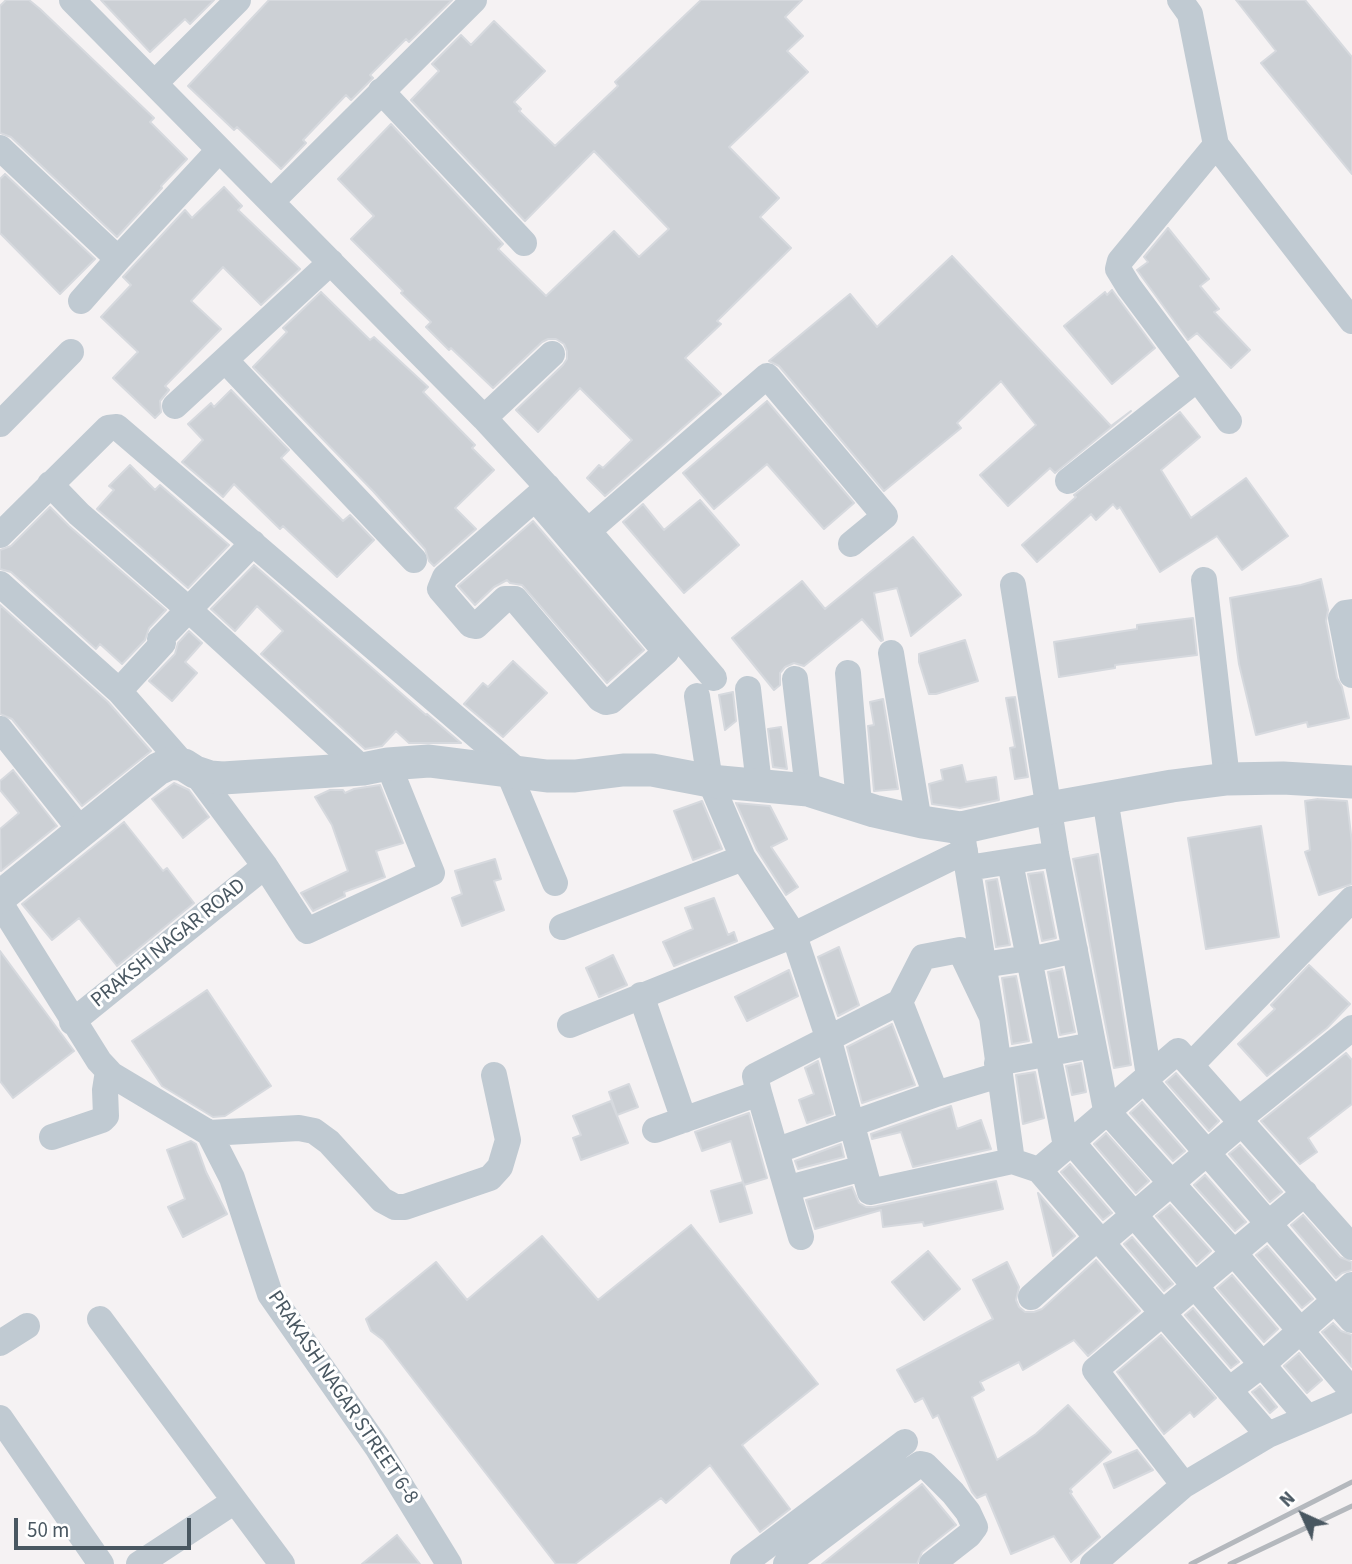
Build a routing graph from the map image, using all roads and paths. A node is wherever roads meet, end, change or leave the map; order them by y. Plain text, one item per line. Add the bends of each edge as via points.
1 (72, 0) edge
2 (238, 0) edge
3 (474, 0) edge
4 (1180, 0) edge
5 (155, 83) junction
6 (381, 91) junction
7 (1216, 145) junction
8 (0, 148) edge
9 (219, 150) junction
10 (272, 201) junction
11 (524, 243) dead end
12 (118, 259) junction
13 (331, 262) junction
14 (81, 300) dead end
15 (1352, 321) edge
16 (71, 352) dead end
17 (552, 354) dead end
18 (225, 360) junction
19 (1197, 379) junction
20 (175, 406) dead end
21 (484, 418) junction
22 (1229, 421) dead end
23 (0, 424) edge
24 (1068, 481) dead end
25 (50, 484) junction
26 (542, 493) junction
27 (588, 530) junction
28 (0, 535) edge
29 (253, 543) junction
30 (851, 544) dead end
31 (414, 560) dead end
32 (1204, 580) dead end
33 (0, 584) edge
34 (1013, 585) dead end
35 (188, 609) junction
36 (1352, 612) edge
37 (674, 646) junction
38 (891, 653) dead end
39 (848, 673) dead end
40 (1352, 675) edge
41 (795, 679) dead end
42 (748, 689) dead end
43 (119, 691) junction
44 (0, 729) edge
45 (376, 767) junction
46 (189, 768) junction
47 (514, 772) junction
48 (1227, 779) junction
49 (710, 781) junction
50 (1352, 782) edge
51 (759, 785) junction
52 (808, 790) junction
53 (1105, 798) junction
54 (859, 805) junction
55 (1049, 808) junction
56 (919, 822) junction
57 (82, 832) junction
58 (964, 849) junction
59 (1056, 854) junction
60 (743, 858) junction
61 (1010, 862) junction
62 (265, 866) junction
63 (555, 884) dead end
64 (0, 897) edge
65 (1352, 899) edge
66 (0, 903) edge
67 (562, 926) dead end
68 (794, 934) junction
69 (1075, 950) junction
70 (1029, 958) junction
71 (982, 965) junction
72 (641, 995) junction
73 (900, 1002) junction
74 (992, 1017) junction
75 (72, 1022) junction
76 (570, 1025) dead end
77 (1352, 1028) edge
78 (828, 1037) junction
79 (1093, 1045) junction
80 (1048, 1052) junction
81 (1191, 1065) junction
82 (998, 1069) junction
83 (108, 1071) junction
84 (494, 1075) dead end
85 (1146, 1078) junction
86 (759, 1093) junction
87 (936, 1094) junction
88 (1106, 1110) junction
89 (684, 1120) junction
90 (1241, 1121) junction
91 (852, 1123) junction
92 (655, 1130) dead end
93 (209, 1133) junction
94 (52, 1137) dead end
95 (1068, 1143) junction
96 (778, 1150) junction
97 (1206, 1153) junction
98 (1012, 1161) junction
99 (863, 1168) junction
100 (1039, 1170) junction
101 (1171, 1183) junction
102 (789, 1188) junction
103 (1305, 1193) junction
104 (1134, 1215) junction
105 (1267, 1223) junction
106 (802, 1237) dead end
107 (1349, 1238) edge
108 (1100, 1240) junction
109 (1233, 1252) junction
110 (1195, 1284) junction
111 (1343, 1293) edge
112 (1031, 1297) dead end
113 (1162, 1312) junction
114 (100, 1319) dead end
115 (1352, 1320) edge
116 (27, 1326) dead end
117 (1301, 1330) junction
118 (0, 1343) edge
119 (1263, 1364) junction
120 (1229, 1390) junction
121 (1352, 1391) edge
122 (1352, 1399) edge
123 (1307, 1417) junction
124 (0, 1418) edge
125 (1268, 1435) junction
126 (905, 1442) dead end
127 (1184, 1485) junction
128 (235, 1501) junction
129 (834, 1512) junction
130 (101, 1564) edge
131 (139, 1564) edge
132 (282, 1564) edge
133 (449, 1564) edge
134 (743, 1564) edge
135 (786, 1564) edge
136 (932, 1564) edge
137 (1094, 1564) edge

1 - 5 street
2 - 5 street
3 - 6 street
4 - 7 street via 1190,14
5 - 9 street
6 - 10 street
6 - 11 street
7 - 15 street
7 - 19 street via 1118,269
8 - 12 street
9 - 10 street
9 - 12 street
10 - 13 street
12 - 14 street
13 - 18 street
13 - 21 street
16 - 23 street
17 - 21 street
18 - 20 street
18 - 31 street
19 - 22 street
19 - 24 street
21 - 26 street
25 - 28 street
25 - 29 street via 108,428 117,427
25 - 35 street
26 - 27 street
26 - 37 street
26 - 37 street via 444,577 440,589 471,625 476,626 505,599 515,599 606,702
27 - 30 street via 767,376 885,516
27 - 37 street
29 - 35 street
29 - 47 street
32 - 48 street
33 - 43 street
34 - 55 street
35 - 43 street
35 - 45 street
36 - 40 street via 1341,618
37 - 49 street via 705,687
38 - 56 street
39 - 54 street
41 - 52 street
42 - 51 street
43 - 46 street
44 - 57 street
45 - 46 street via 223,778
45 - 47 street via 429,761
45 - 62 street via 432,873 307,931
46 - 57 street via 171,763 158,769
46 - 62 street
47 - 49 street via 575,776 652,770
47 - 63 street
48 - 50 street
48 - 53 street
49 - 51 street
49 - 60 street
51 - 52 street
52 - 54 street
53 - 55 street
53 - 85 street
54 - 56 street
55 - 58 street
55 - 59 street
56 - 58 street
57 - 64 street
58 - 61 street
58 - 68 street
58 - 71 street
59 - 61 street
59 - 69 street
60 - 67 street
60 - 68 street
61 - 70 street
62 - 75 street, PRAKSH NAGAR ROAD
65 - 81 street
66 - 75 street
68 - 72 street
68 - 78 street
69 - 70 street
69 - 79 street
70 - 71 street
70 - 80 street
71 - 74 street
72 - 76 street
72 - 89 street
73 - 74 street via 923,957 960,950
73 - 78 street
73 - 87 street
74 - 82 street
75 - 83 street
77 - 90 street
78 - 86 street via 755,1076
78 - 91 street
79 - 80 street
79 - 88 street
80 - 82 street
80 - 95 street
81 - 85 street via 1178,1051
81 - 90 street
82 - 87 street
82 - 98 street
83 - 93 street
83 - 94 street via 106,1116
84 - 93 street via 508,1140 500,1167 490,1178 405,1207 382,1200 314,1131
85 - 88 street
85 - 97 street
86 - 89 street
86 - 96 street
87 - 91 street
88 - 95 street
88 - 101 street
89 - 92 street
90 - 97 street
90 - 103 street
91 - 96 street
91 - 99 street
93 - 133 street, PRAKASH NAGAR STREET 6-8 via 232,1178 270,1294 377,1447
95 - 100 street
95 - 104 street
96 - 102 street
97 - 101 street
97 - 105 street
98 - 99 street via 870,1192
98 - 100 street
99 - 102 street
100 - 108 street
101 - 104 street
101 - 109 street
102 - 106 street
103 - 105 street
103 - 107 street
104 - 108 street
104 - 110 street
105 - 109 street
105 - 111 street
108 - 112 street
108 - 113 street
109 - 110 street
109 - 117 street
110 - 113 street
110 - 119 street
111 - 115 street
111 - 117 street
113 - 120 street
113 - 127 street via 1095,1370
114 - 128 street
116 - 118 street
117 - 119 street
117 - 121 street
119 - 120 street
119 - 123 street
120 - 125 street
122 - 123 street
123 - 125 street
124 - 130 street
125 - 127 street
126 - 129 street
127 - 137 street
128 - 131 street
128 - 132 street
129 - 134 street
129 - 135 street
129 - 136 street via 925,1465 953,1493 975,1527

